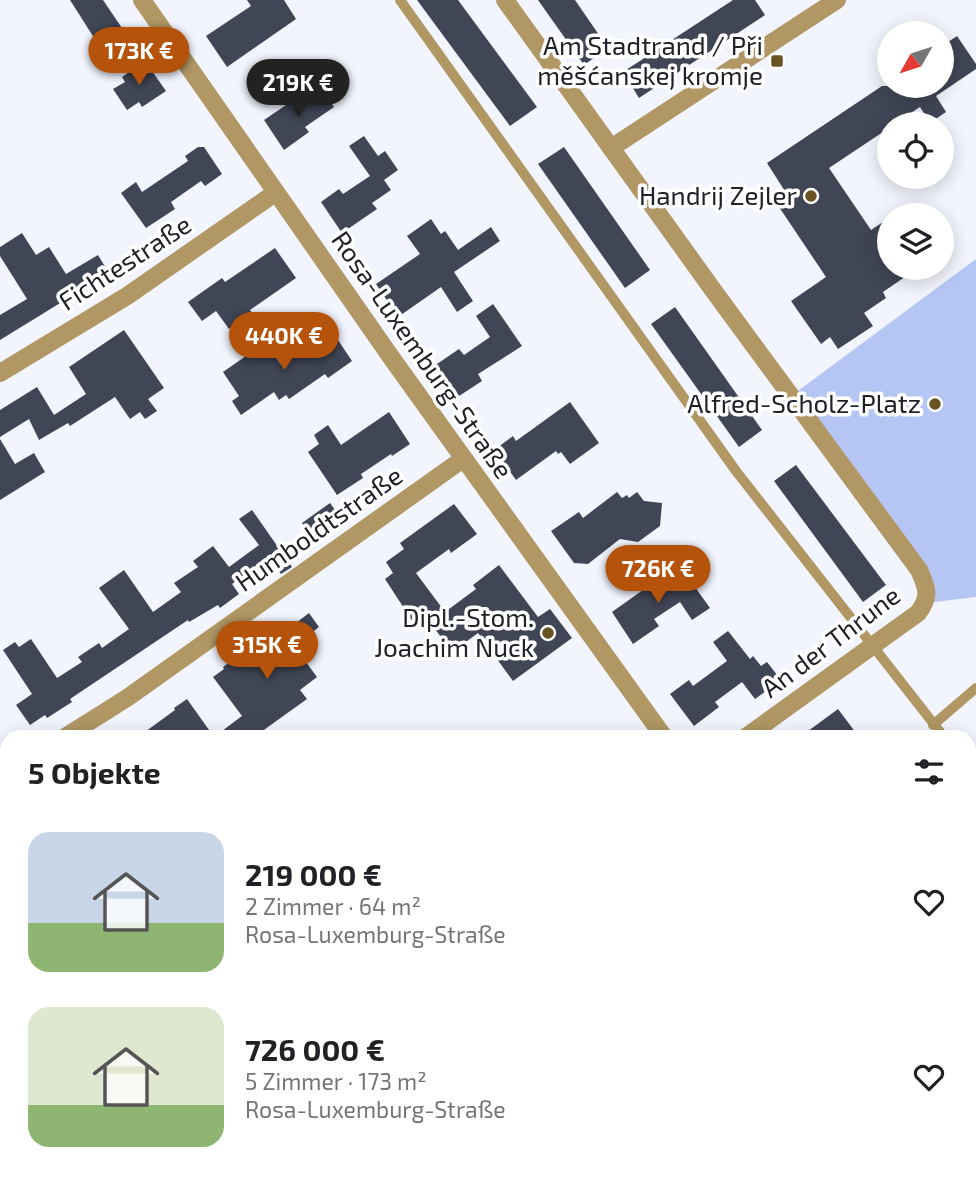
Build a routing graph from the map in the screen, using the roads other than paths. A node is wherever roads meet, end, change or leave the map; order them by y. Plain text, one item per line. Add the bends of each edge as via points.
1 (142, 0) edge
2 (400, 0) edge
3 (505, 0) edge
4 (836, 0) edge
5 (611, 148) junction
6 (275, 193) junction
7 (0, 373) edge
8 (463, 458) junction
9 (873, 647) junction
10 (976, 688) edge
11 (933, 725) junction
12 (76, 730) edge
13 (659, 730) edge
14 (756, 730) edge
15 (938, 730) edge

1 - 6 street, Rosa-Luxemburg-Straße
2 - 9 lane via 736,471
3 - 5 street, An der Thrune
4 - 5 street
5 - 9 street, An der Thrune via 919,570 926,603
6 - 7 street, Fichtestraße via 127,296
6 - 8 street, Rosa-Luxemburg-Straße
8 - 12 street, Humboldtstraße
8 - 13 street, Rosa-Luxemburg-Straße
9 - 11 lane
9 - 14 street, An der Thrune
10 - 11 lane
11 - 15 lane

